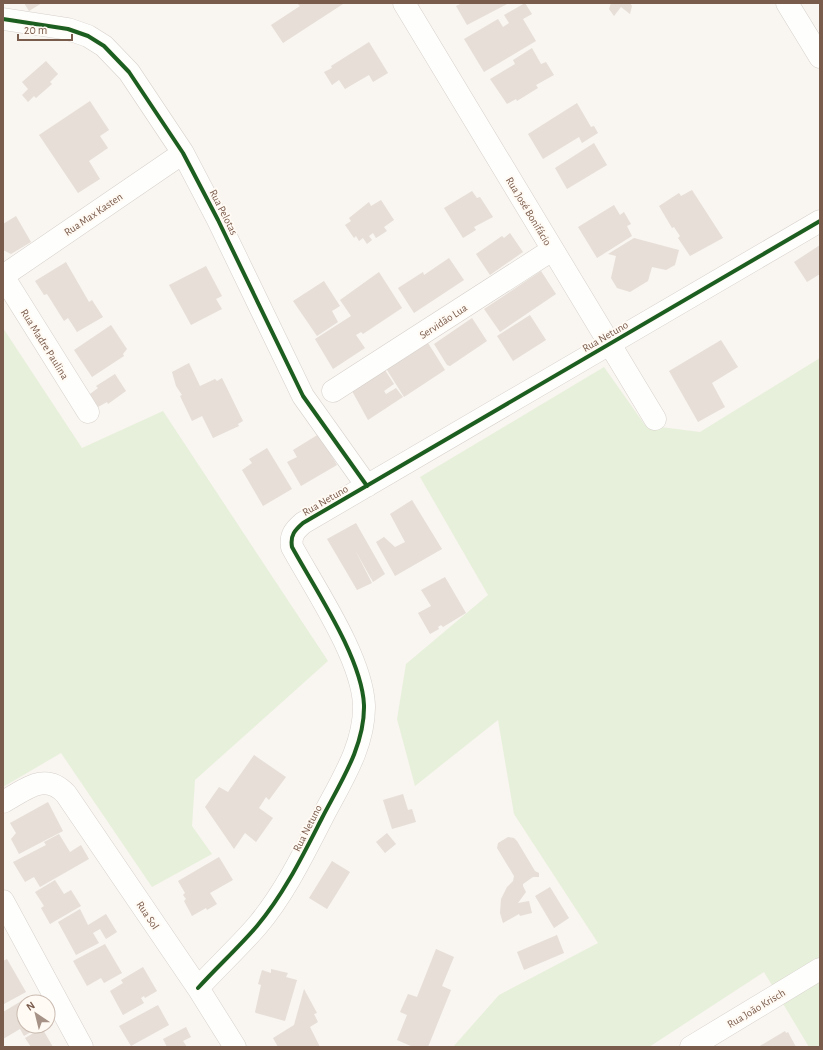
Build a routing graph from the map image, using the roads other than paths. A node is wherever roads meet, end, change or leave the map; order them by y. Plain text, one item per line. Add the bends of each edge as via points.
1 (404, 3) edge
2 (787, 3) edge
3 (3, 19) edge
4 (820, 56) edge
5 (183, 153) junction
6 (820, 220) edge
7 (552, 250) junction
8 (3, 276) edge
9 (609, 344) junction
10 (333, 391) dead end
11 (88, 412) dead end
12 (655, 419) dead end
13 (367, 486) junction
14 (3, 802) edge
15 (3, 901) edge
16 (820, 969) edge
17 (198, 988) junction
18 (82, 1047) edge
19 (235, 1047) edge
20 (691, 1047) edge

1 - 7 street, Rua José Bonifácio
2 - 4 street
3 - 5 street, Rua Pelotas via 68,29 88,36 104,46 138,84
5 - 8 street, Rua Max Kasten
5 - 13 street, Rua Pelotas via 294,379 316,416
6 - 9 street, Rua Netuno
7 - 9 street, Rua José Bonifácio
7 - 10 street, Servidão Lua
8 - 11 street, Rua Madre Paulina
9 - 12 street, Rua José Bonifácio
9 - 13 street, Rua Netuno
13 - 17 street, Rua Netuno via 303,523 292,533 290,540 349,650 359,677 364,705 361,734 352,760 293,875 257,926
14 - 17 street, Rua Sol via 37,784 48,782 58,785
15 - 18 street
16 - 20 street, Rua João Krisch
17 - 19 street, Rua Sol

